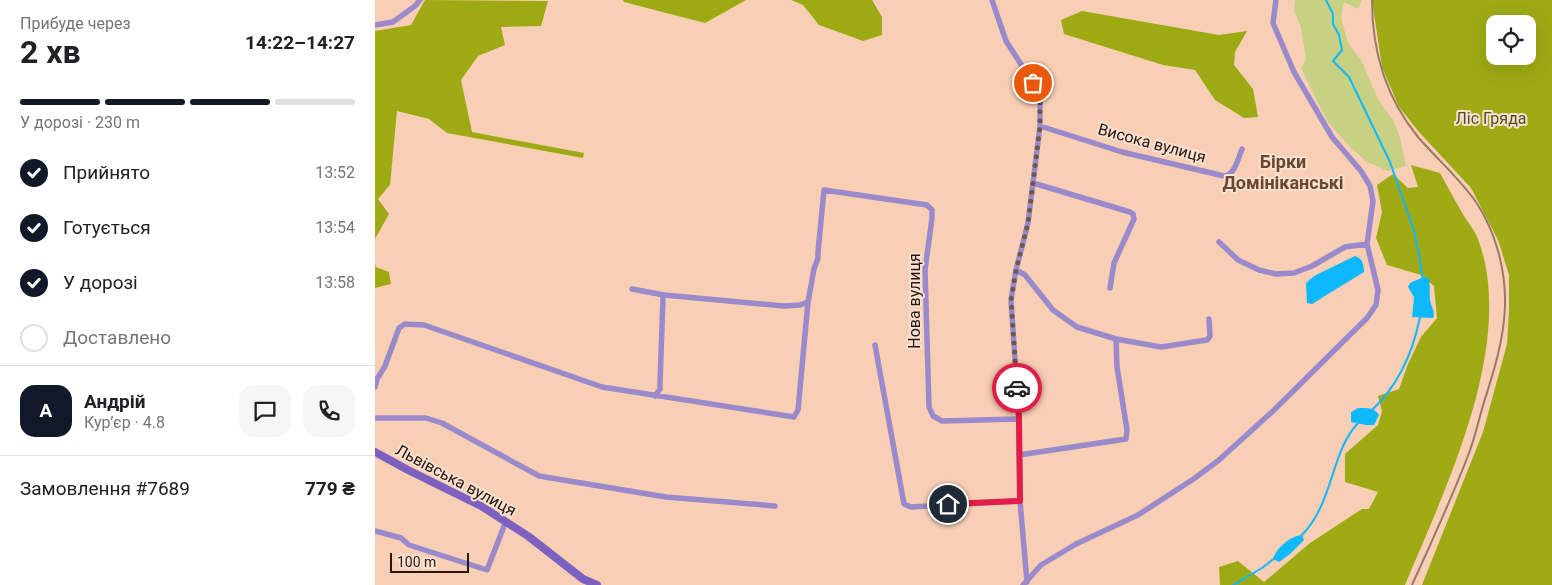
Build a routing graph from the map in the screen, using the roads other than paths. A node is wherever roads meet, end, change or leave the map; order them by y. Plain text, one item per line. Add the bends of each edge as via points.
1 (420, 0) edge
2 (992, 0) edge
3 (1276, 0) edge
4 (375, 25) edge
5 (1040, 126) junction
6 (1242, 149) dead end
7 (1033, 183) junction
8 (1219, 242) dead end
9 (1367, 244) junction
10 (1016, 270) junction
11 (1109, 288) dead end
12 (632, 289) dead end
13 (664, 294) junction
14 (808, 302) junction
15 (1209, 319) dead end
16 (1116, 339) junction
17 (875, 345) dead end
18 (375, 387) edge
19 (655, 396) junction
20 (375, 418) edge
21 (1019, 419) junction
22 (375, 452) edge
23 (1019, 455) junction
24 (1020, 501) junction
25 (775, 506) dead end
26 (506, 521) junction
27 (375, 531) edge
28 (1025, 584) edge
29 (597, 585) edge

1 - 4 street via 393,22
2 - 5 street via 1006,41 1040,94
3 - 9 street via 1273,23 1294,72 1332,137 1370,186 1373,201
5 - 6 street, Висока вулиця via 1122,152 1224,176 1232,173
5 - 7 street
7 - 10 street via 1028,223
7 - 11 street via 1133,214 1134,219 1114,263
8 - 9 street via 1237,260 1276,274 1293,273 1345,247
9 - 28 street via 1378,290 1376,305 1367,318 1219,460 1138,515 1076,544 1041,565
10 - 16 street via 1025,275 1053,310 1077,327
10 - 21 street via 1011,300
12 - 13 street
13 - 14 street via 784,306 800,306
13 - 19 street via 660,389
14 - 19 street via 798,410 794,417
14 - 21 street, Нова вулиця via 818,258 824,190 927,205 932,210 925,270 929,407 933,416 942,421
15 - 16 street via 1210,336 1207,340 1161,347
16 - 23 street via 1126,439
17 - 24 street via 904,504
18 - 19 street via 399,328 405,324 424,325 602,387
20 - 25 street via 426,418 442,422 539,476 666,497
21 - 23 street
22 - 26 main road, Львівська вулиця
23 - 24 street
24 - 28 street
26 - 27 street via 487,570
26 - 29 main road, Львівська вулиця via 583,579

